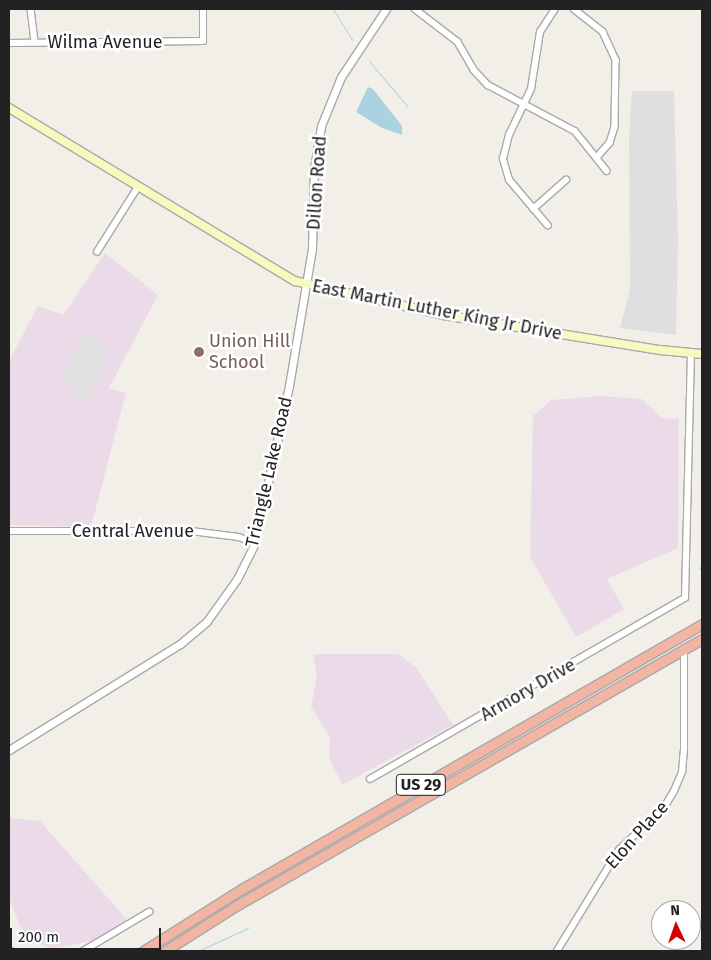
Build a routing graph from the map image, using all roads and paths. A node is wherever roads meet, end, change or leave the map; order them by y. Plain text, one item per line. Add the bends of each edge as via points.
1 (32, 9) edge
2 (203, 9) edge
3 (386, 9) edge
4 (415, 9) edge
5 (555, 9) edge
6 (574, 9) edge
7 (36, 42) junction
8 (9, 43) edge
9 (523, 106) junction
10 (9, 108) edge
11 (598, 157) junction
12 (607, 171) dead end
13 (566, 180) dead end
14 (138, 187) junction
15 (533, 209) junction
16 (548, 226) dead end
17 (97, 252) dead end
18 (307, 285) junction
19 (691, 353) junction
20 (702, 354) edge
21 (9, 531) edge
22 (255, 544) junction
23 (702, 624) edge
24 (702, 638) edge
25 (684, 649) junction
26 (9, 750) edge
27 (370, 779) dead end
28 (149, 912) dead end
29 (83, 951) edge
30 (143, 951) edge
31 (165, 951) edge
32 (557, 951) edge

1 - 7 street
2 - 7 street, Wilma Avenue via 202,41
3 - 18 street, Dillon Road via 341,77 322,126 314,168 312,249
4 - 9 street via 458,42 474,70 488,85
5 - 9 street via 540,32 534,79
6 - 11 street via 604,32 616,60 613,136
7 - 8 street, Wilma Avenue
9 - 11 street via 565,125
9 - 15 street via 506,146 503,166 509,180
10 - 14 main road, East Martin Luther King Jr Drive
11 - 12 street
13 - 15 street
14 - 17 street
14 - 18 main road, East Martin Luther King Jr Drive via 252,257
15 - 16 street
18 - 19 main road, East Martin Luther King Jr Drive via 443,315
18 - 22 street, Triangle Lake Road via 275,459
19 - 20 main road, East Martin Luther King Jr Drive
19 - 27 street, Armory Drive via 685,598
21 - 22 street, Central Avenue via 191,531 239,537
22 - 26 street, Triangle Lake Road via 224,599 207,621 180,644
23 - 30 highway, US 29 via 224,899
24 - 25 highway, US 29
25 - 31 highway, US 29 via 234,907
25 - 32 street, Elon Place via 682,772 665,806 619,850
28 - 29 street

